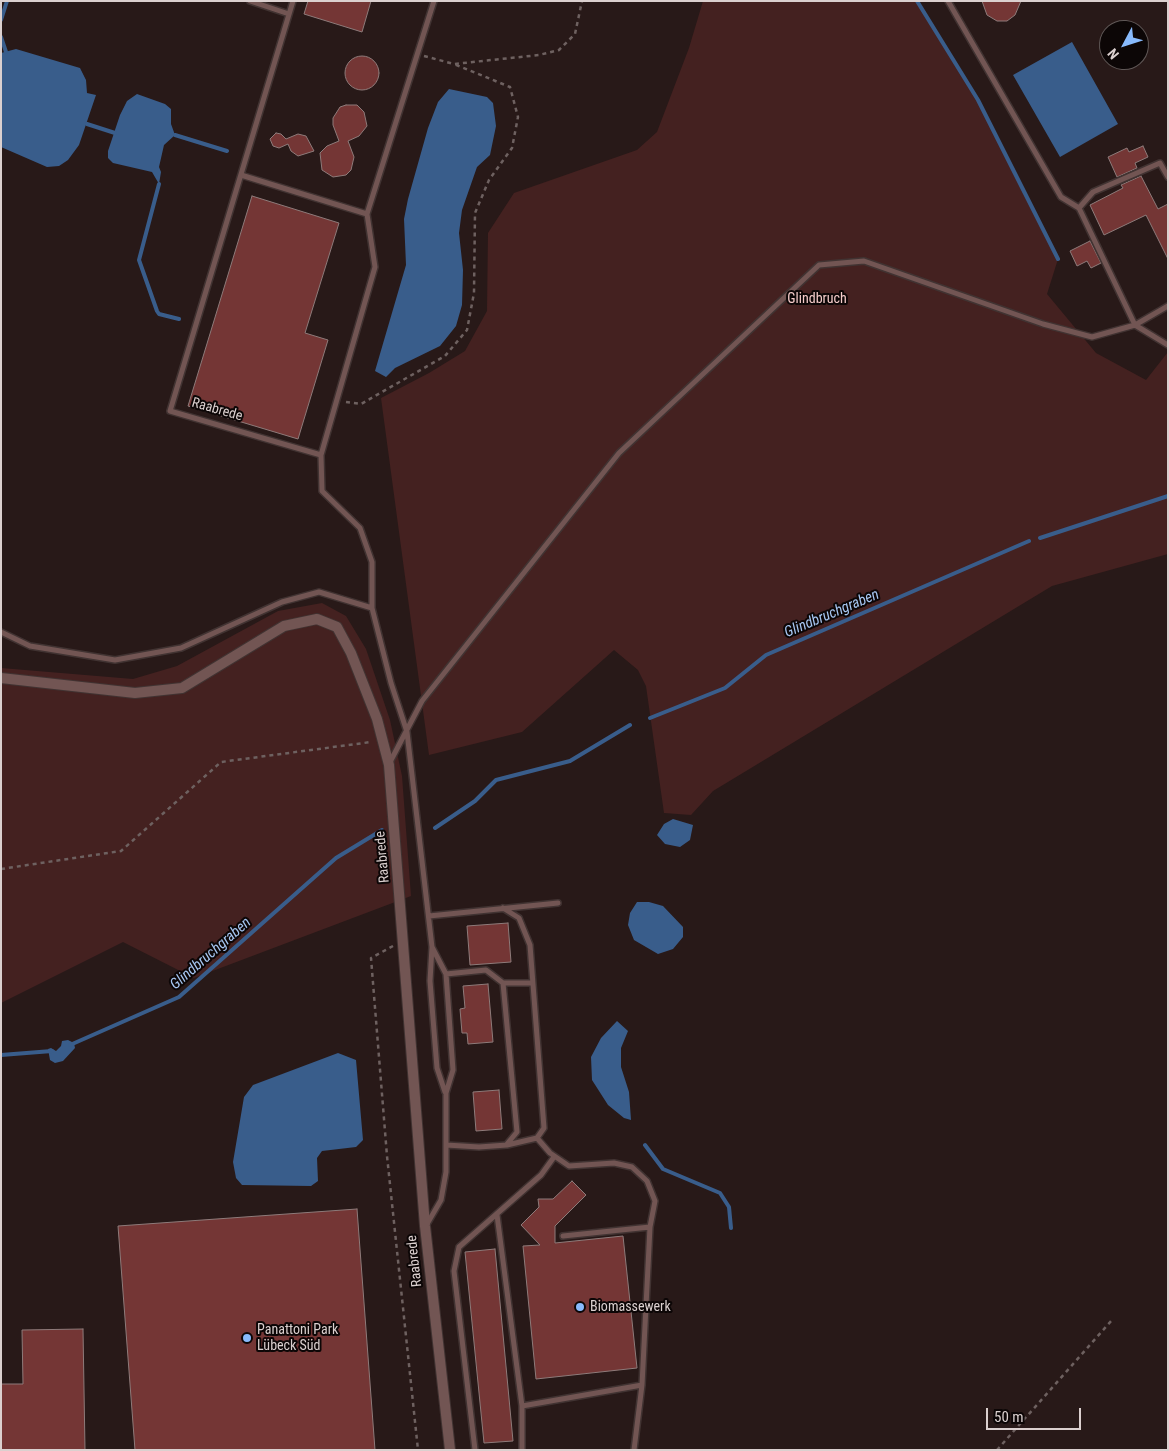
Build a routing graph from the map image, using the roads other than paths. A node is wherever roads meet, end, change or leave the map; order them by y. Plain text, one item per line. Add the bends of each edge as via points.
1 (250, 1) edge
2 (292, 1) edge
3 (434, 1) edge
4 (948, 1) edge
5 (289, 14) junction
6 (241, 175) junction
7 (1168, 177) edge
8 (1079, 208) junction
9 (367, 214) junction
10 (1168, 306) edge
11 (1135, 325) junction
12 (1168, 345) edge
13 (321, 455) junction
14 (372, 608) junction
15 (1, 632) edge
16 (1, 678) edge
17 (407, 732) junction
18 (389, 764) junction
19 (558, 903) dead end
20 (503, 908) junction
21 (428, 916) junction
22 (432, 947) junction
23 (446, 974) junction
24 (503, 982) junction
25 (532, 983) junction
26 (446, 1094) junction
27 (536, 1138) junction
28 (446, 1145) junction
29 (507, 1145) junction
30 (554, 1157) junction
31 (497, 1215) junction
32 (425, 1226) junction
33 (650, 1227) junction
34 (563, 1236) dead end
35 (642, 1385) junction
36 (522, 1406) junction
37 (450, 1450) edge
38 (475, 1450) edge
39 (522, 1450) edge
40 (634, 1450) edge

1 - 5 lane
2 - 5 lane, Raabrede
3 - 9 lane
4 - 8 lane via 1061,197
5 - 6 lane, Raabrede
6 - 9 lane
6 - 13 lane, Raabrede via 170,411
7 - 8 lane via 1160,163 1093,192
8 - 11 lane
9 - 13 lane via 375,267
10 - 11 lane
11 - 12 lane
11 - 17 lane via 1092,337 1043,324 864,261 819,265 619,453 422,701
13 - 14 lane via 322,491 360,528 372,562
14 - 15 lane via 319,592 282,602 181,648 115,660 30,646
14 - 17 lane
16 - 18 street, Raabrede via 135,693 182,688 284,626 317,619 337,627 352,653 377,719
17 - 18 lane
17 - 21 lane
18 - 32 street, Raabrede
19 - 20 lane
20 - 21 lane
20 - 25 lane via 518,918 530,945
21 - 22 lane
22 - 23 lane
22 - 26 lane via 430,981 437,1068
23 - 24 lane via 486,970
23 - 26 lane via 453,1070
24 - 25 lane
24 - 29 lane via 517,1132
25 - 27 lane via 544,1128
26 - 28 lane
27 - 29 lane
27 - 30 lane
28 - 29 lane
28 - 32 lane via 441,1200
30 - 31 lane via 541,1175
30 - 33 lane via 568,1166 614,1164 632,1167 647,1181 655,1201
31 - 36 lane
31 - 38 lane via 459,1247 454,1271
32 - 37 street, Raabrede
33 - 34 lane
33 - 35 lane
35 - 36 lane
35 - 40 lane
36 - 39 lane

